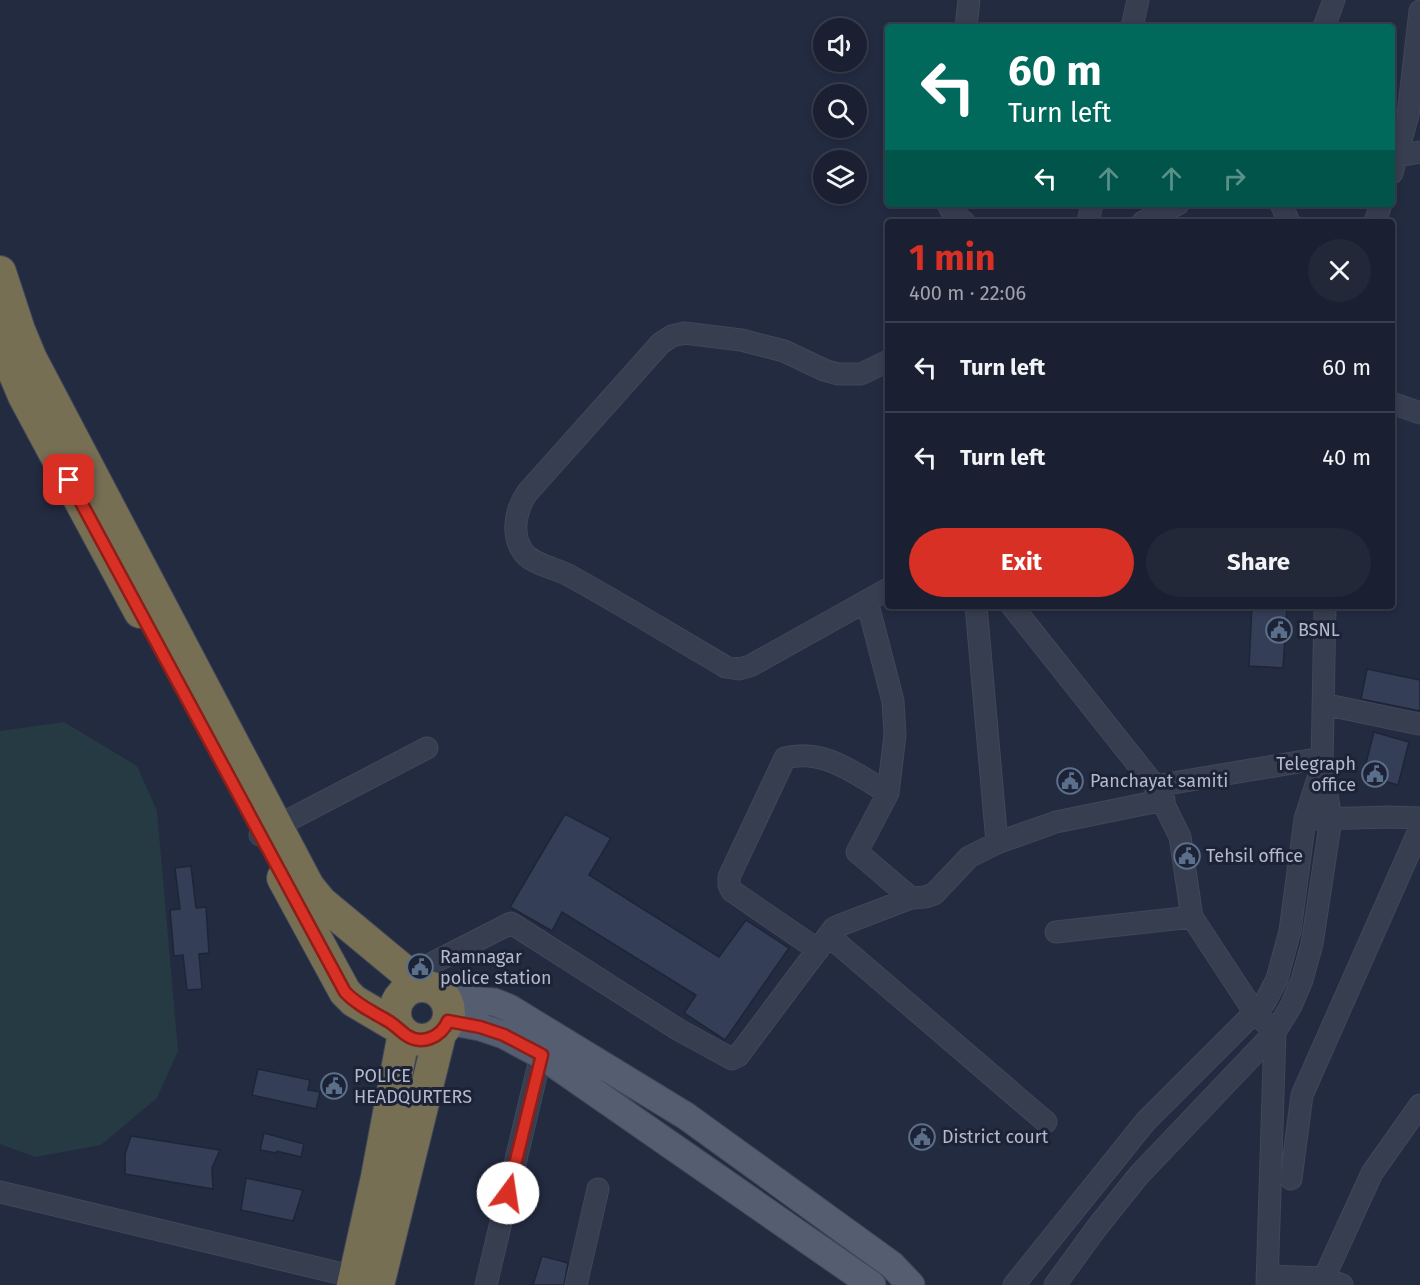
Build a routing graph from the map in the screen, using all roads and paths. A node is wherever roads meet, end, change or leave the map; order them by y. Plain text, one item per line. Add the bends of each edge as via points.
1 (969, 0) edge
2 (1138, 0) edge
3 (1334, 0) edge
4 (1420, 11) edge
5 (966, 24) edge
6 (1133, 24) edge
7 (1325, 24) edge
8 (1418, 51) edge
9 (1420, 152) edge
10 (1395, 164) edge
11 (950, 207) edge
12 (1172, 207) edge
13 (960, 219) edge
14 (1149, 219) edge
15 (0, 272) edge
16 (0, 338) edge
17 (885, 362) edge
18 (1395, 404) edge
19 (1420, 413) edge
20 (885, 591) edge
21 (867, 601) junction
22 (976, 609) edge
23 (1014, 609) edge
24 (1325, 609) edge
25 (1323, 704) junction
26 (1419, 724) edge
27 (427, 748) dead end
28 (1322, 762) junction
29 (888, 793) junction
30 (1160, 793) junction
31 (1420, 818) edge
32 (1305, 819) junction
33 (1331, 819) junction
34 (1420, 828) edge
35 (268, 831) junction
36 (997, 843) junction
37 (911, 898) junction
38 (1192, 917) junction
39 (1056, 932) dead end
40 (824, 943) junction
41 (433, 1003) junction
42 (1255, 1013) junction
43 (401, 1030) junction
44 (1275, 1032) junction
45 (542, 1055) junction
46 (1420, 1105) edge
47 (1046, 1122) dead end
48 (1291, 1179) dead end
49 (598, 1189) dead end
50 (0, 1192) edge
51 (869, 1248) junction
52 (856, 1280) edge
53 (1267, 1280) edge
54 (362, 1282) edge
55 (1333, 1282) edge
56 (486, 1285) edge
57 (576, 1285) edge
58 (911, 1285) edge
59 (1014, 1285) edge
60 (1055, 1285) edge

1 - 5 street
2 - 6 street
3 - 7 street
4 - 8 street
8 - 10 street
9 - 10 street
11 - 13 street
12 - 14 street
15 - 35 highway via 31,359
16 - 35 highway via 24,396
17 - 21 street via 861,374 838,374 764,345 684,333 672,336 661,343 527,493 516,519 518,540 528,557 567,574 726,667 750,666
18 - 19 street
20 - 21 street
21 - 29 street via 896,718
22 - 36 street
23 - 30 street
24 - 25 street
25 - 26 street
25 - 28 street
27 - 35 street
28 - 30 street
28 - 32 street
28 - 33 street
29 - 37 street via 857,852
29 - 40 street via 836,762 810,756 785,758 729,877 732,891
30 - 36 street
30 - 38 street via 1180,837
31 - 33 street
32 - 33 street
32 - 42 street via 1290,931 1277,979
33 - 44 street via 1312,944 1302,980
34 - 48 street via 1302,1095
35 - 41 highway via 314,894
35 - 43 highway via 345,992
36 - 37 street via 969,857 934,894
37 - 40 street via 838,926
38 - 39 street
38 - 42 street
40 - 41 street via 732,1059 679,1030 511,923
40 - 47 street
41 - 43 highway via 423,1040
41 - 43 highway via 408,989 394,1012
41 - 45 main road
41 - 51 main road via 494,1002 509,1008 686,1116
41 - 54 highway
42 - 44 street
42 - 59 street via 1146,1121
43 - 54 highway
44 - 53 street
44 - 60 street via 1139,1175
45 - 52 main road
45 - 56 street
46 - 55 street via 1372,1173
49 - 57 street
50 - 54 street
51 - 52 street
51 - 58 main road
53 - 55 street

